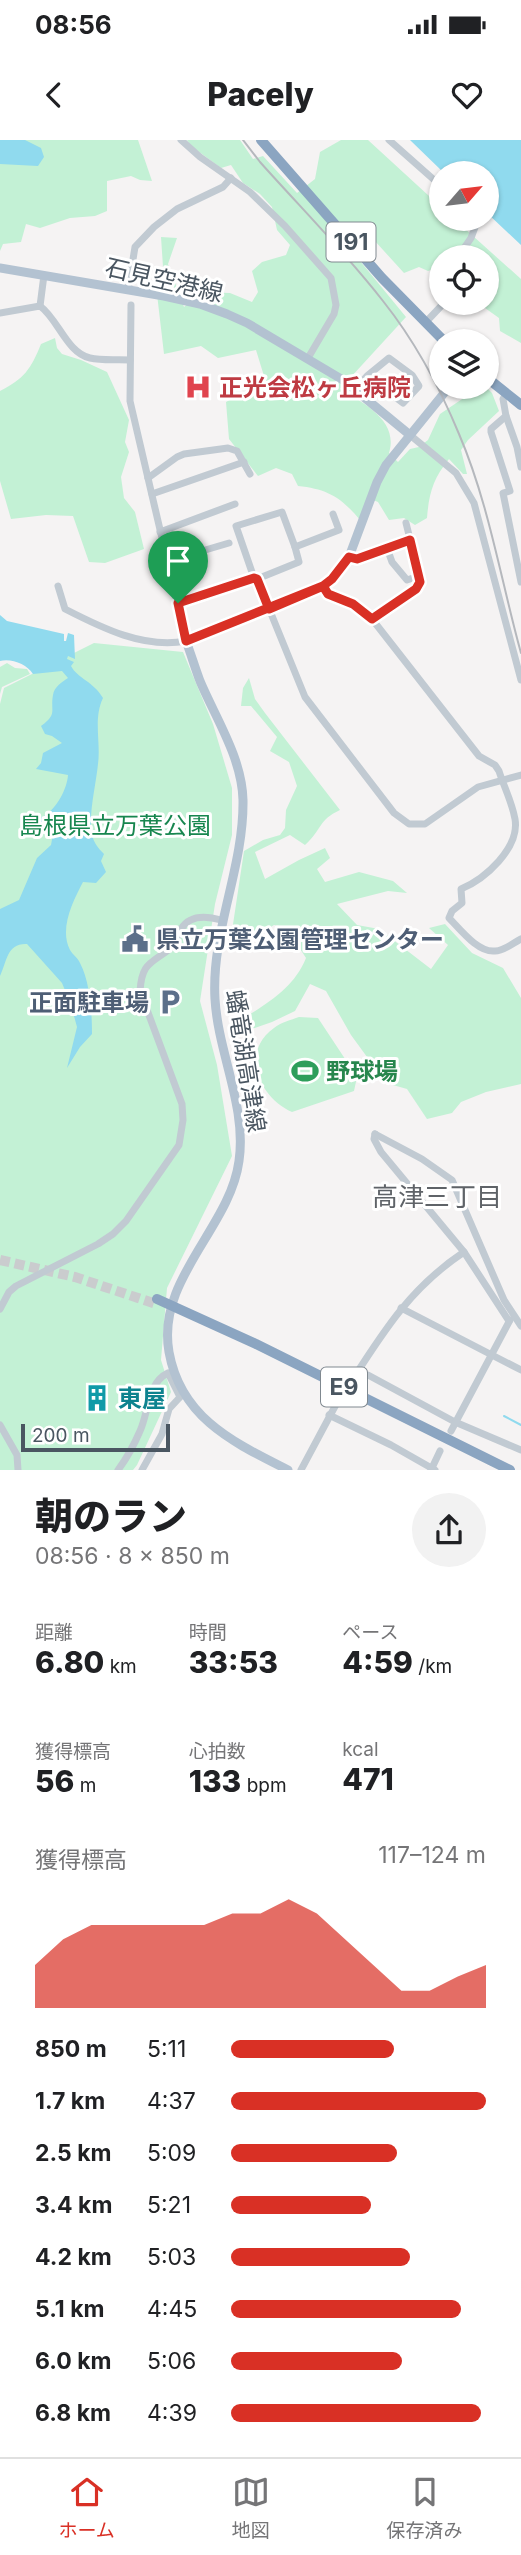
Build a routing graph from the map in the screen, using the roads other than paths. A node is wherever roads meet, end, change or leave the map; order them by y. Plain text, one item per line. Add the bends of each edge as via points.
1 (181, 140) edge
2 (261, 140) edge
3 (389, 140) edge
4 (429, 175) edge
5 (231, 178) junction
6 (0, 268) edge
7 (44, 275) junction
8 (128, 290) junction
9 (131, 305) dead end
10 (40, 306) junction
11 (0, 313) edge
12 (433, 315) edge
13 (425, 323) junction
14 (431, 329) edge
15 (308, 358) junction
16 (130, 360) junction
17 (367, 376) junction
18 (499, 387) edge
19 (355, 389) junction
20 (507, 393) junction
21 (439, 399) edge
22 (521, 405) edge
23 (506, 415) junction
24 (410, 435) junction
25 (244, 462) junction
26 (521, 467) edge
27 (250, 474) dead end
28 (148, 478) junction
29 (152, 494) junction
30 (234, 504) dead end
31 (333, 514) dead end
32 (406, 523) dead end
33 (160, 531) junction
34 (410, 540) junction
35 (229, 543) dead end
36 (295, 547) junction
37 (387, 548) junction
38 (349, 557) junction
39 (168, 561) junction
40 (419, 576) junction
41 (521, 576) edge
42 (256, 578) junction
43 (521, 582) edge
44 (58, 586) dead end
45 (323, 586) junction
46 (178, 603) junction
47 (269, 609) junction
48 (372, 619) junction
49 (186, 641) junction
50 (521, 680) edge
51 (521, 775) edge
52 (502, 779) junction
53 (221, 920) junction
54 (521, 939) edge
55 (464, 1252) junction
56 (401, 1308) junction
57 (0, 1309) edge
58 (511, 1319) junction
59 (521, 1326) edge
60 (491, 1355) junction
61 (521, 1370) edge
62 (355, 1376) junction
63 (349, 1385) dead end
64 (182, 1395) junction
65 (340, 1398) dead end
66 (329, 1415) junction
67 (455, 1422) junction
68 (0, 1425) edge
69 (451, 1431) dead end
70 (521, 1450) edge
71 (440, 1451) dead end
72 (433, 1469) edge
73 (18, 1470) edge
74 (118, 1470) edge
75 (142, 1470) edge
76 (288, 1470) edge
77 (301, 1470) edge
78 (502, 1470) edge
79 (510, 1470) edge

1 - 5 street
2 - 13 highway, 191
3 - 4 street
5 - 8 street via 223,187 177,209 135,247
5 - 15 street via 285,226 331,278 334,314
6 - 7 main road, 石見空港線
7 - 8 main road, 石見空港線
7 - 10 street
8 - 15 main road, 石見空港線 via 227,314
9 - 16 street
10 - 11 street
10 - 16 street via 83,356
12 - 13 street
13 - 14 highway, 191
15 - 19 main road, 石見空港線
16 - 28 street via 130,401
17 - 17 street via 403,403 419,386 389,358
17 - 19 street
18 - 20 highway
19 - 24 main road, 石見空港線
20 - 22 highway
20 - 23 street via 503,399
21 - 24 main road
23 - 26 street
23 - 43 street via 491,432 510,491 503,493
24 - 38 main road via 377,482
24 - 50 street via 456,473 474,503
25 - 27 street
25 - 28 street via 237,451 228,448 184,454
25 - 29 street
28 - 29 street
29 - 33 street
30 - 33 street
31 - 36 street via 339,530
32 - 34 street
33 - 39 street
34 - 37 street
34 - 40 street
35 - 39 street
36 - 42 street via 299,562
36 - 42 street via 282,512 236,526
37 - 38 street via 357,559
37 - 40 street via 407,580
38 - 45 main road
39 - 46 street
40 - 48 street via 416,589
41 - 43 street
42 - 46 street
42 - 47 street
44 - 49 street via 65,610 96,625 156,644
45 - 47 main road
45 - 48 street via 328,594 353,604
46 - 49 street
47 - 49 main road
47 - 52 street via 306,697 401,820 425,824 467,793
48 - 52 street
49 - 53 main road, 蟠竜湖高津線 via 233,754 243,798 239,841
51 - 52 street
52 - 54 street via 516,822 510,842 494,868 461,889 462,903 449,918 488,950
53 - 57 street via 195,918 185,923 174,946 149,963 141,979 140,991 182,1104 182,1132 171,1158 113,1234 16,1286
53 - 64 main road, 蟠竜湖高津線 via 214,962 215,1003 237,1111 239,1163 169,1317 169,1353
55 - 56 street via 431,1276
55 - 58 street
55 - 58 street via 382,1152 375,1134 454,1178
56 - 60 street
56 - 62 street
58 - 59 street
58 - 60 street
60 - 61 street
60 - 67 street
62 - 63 street
62 - 67 street via 368,1375
64 - 74 street via 168,1373 160,1377 141,1430
64 - 75 street via 169,1409 162,1434
64 - 76 main road, 蟠竜湖高津線 via 220,1433
65 - 66 street
66 - 72 street
66 - 77 street
67 - 69 street
67 - 70 street
68 - 73 street via 17,1455
71 - 72 street
78 - 79 highway, E9 via 167,1306 281,1356

